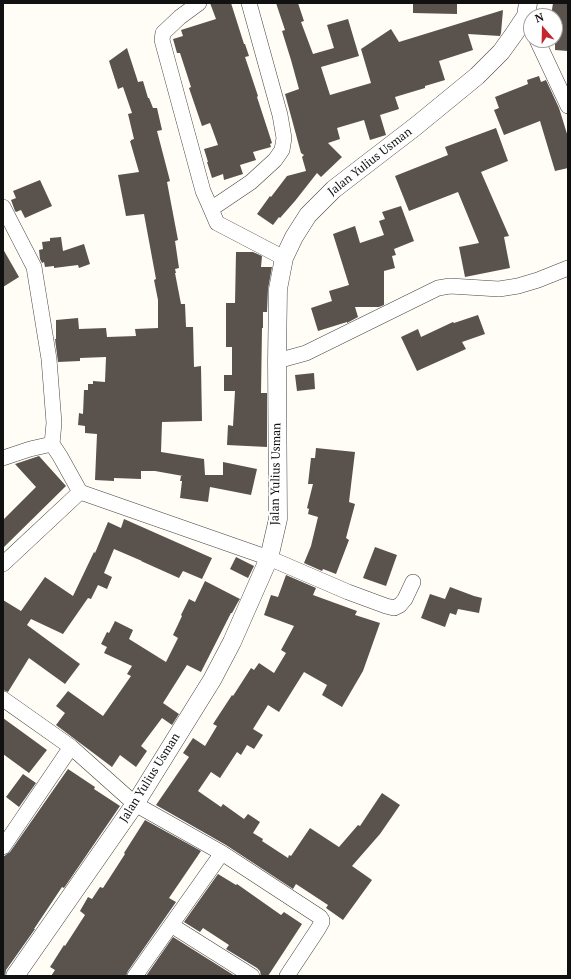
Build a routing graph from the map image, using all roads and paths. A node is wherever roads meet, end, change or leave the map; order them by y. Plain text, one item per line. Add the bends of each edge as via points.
1 (198, 3) edge
2 (249, 3) edge
3 (523, 22) edge
4 (541, 48) edge
5 (568, 106) edge
6 (211, 209) junction
7 (5, 216) edge
8 (284, 258) junction
9 (568, 268) edge
10 (277, 361) junction
11 (52, 444) junction
12 (3, 458) edge
13 (80, 492) junction
14 (269, 558) junction
15 (3, 564) edge
16 (413, 582) dead end
17 (3, 700) edge
18 (71, 747) junction
19 (135, 804) junction
20 (3, 847) edge
21 (222, 853) junction
22 (171, 925) junction
23 (15, 976) edge
24 (135, 976) edge
25 (252, 976) edge
26 (286, 976) edge

1 - 6 street via 163,33 162,40 202,191
2 - 6 street via 280,116 284,138 282,150 251,182
3 - 8 street, Jalan Yulius Usman via 501,52 477,76 334,189 308,215
4 - 5 street
6 - 8 street via 217,223
7 - 11 street via 34,267 49,359 54,423
8 - 10 street, Jalan Yulius Usman via 278,289
9 - 10 street via 538,280 499,289 450,286 438,288 306,353
10 - 14 street, Jalan Yulius Usman via 278,520
11 - 12 street
11 - 13 street
13 - 14 street
13 - 15 street
14 - 16 street via 348,592 394,608 405,599
14 - 19 street, Jalan Yulius Usman via 232,642 212,680
17 - 18 street
18 - 19 street
18 - 20 street
19 - 21 street
19 - 23 street, Jalan Yulius Usman
21 - 22 street
21 - 26 street via 321,918 322,922 318,929
22 - 24 street
22 - 25 street

